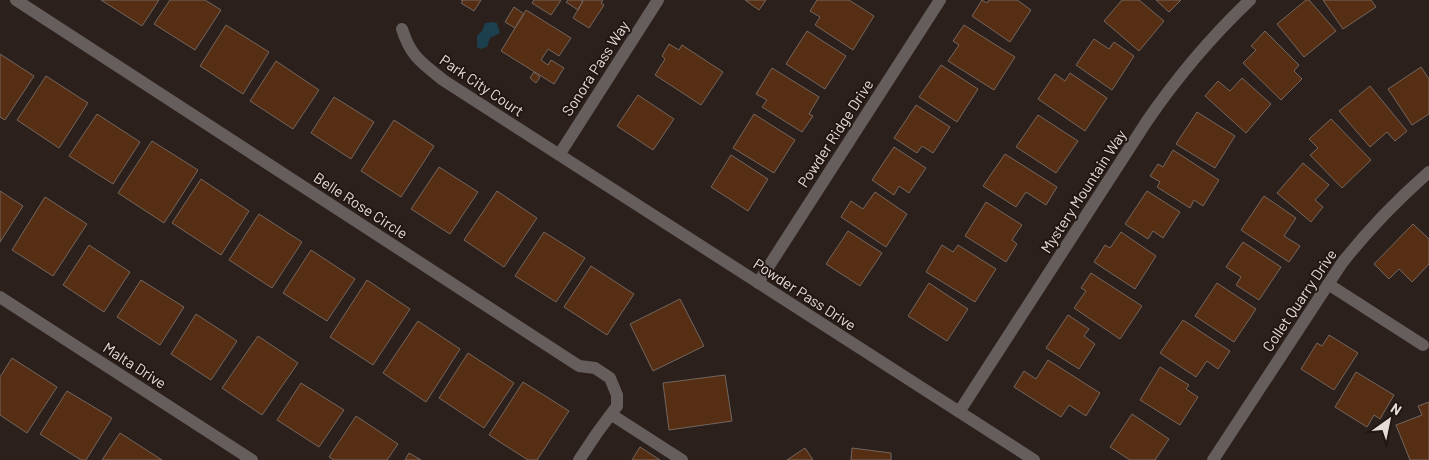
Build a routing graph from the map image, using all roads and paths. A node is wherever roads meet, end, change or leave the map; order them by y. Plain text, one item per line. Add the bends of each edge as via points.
1 (16, 0) edge
2 (658, 0) edge
3 (940, 0) edge
4 (1250, 0) edge
5 (402, 29) dead end
6 (559, 154) junction
7 (1429, 172) edge
8 (758, 283) junction
9 (1328, 284) junction
10 (0, 297) edge
11 (1423, 345) dead end
12 (959, 412) junction
13 (612, 415) junction
14 (252, 460) edge
15 (579, 460) edge
16 (682, 460) edge
17 (1034, 460) edge
18 (1214, 460) edge

1 - 13 street, Belle Rose Circle via 579,366 595,368 610,378 618,395
2 - 6 street, Sonora Pass Way
3 - 8 street, Powder Ridge Drive
4 - 12 street, Mystery Mountain Way via 1175,81
5 - 6 street, Park City Court via 407,45 418,60 443,80
6 - 8 street, Powder Pass Drive
7 - 9 street, Collet Quarry Drive via 1396,201 1358,243
8 - 12 street, Powder Pass Drive
9 - 11 street
9 - 18 street, Collet Quarry Drive
10 - 14 street, Malta Drive
12 - 17 street, Powder Pass Drive
13 - 15 street, Belle Rose Circle
13 - 16 street

